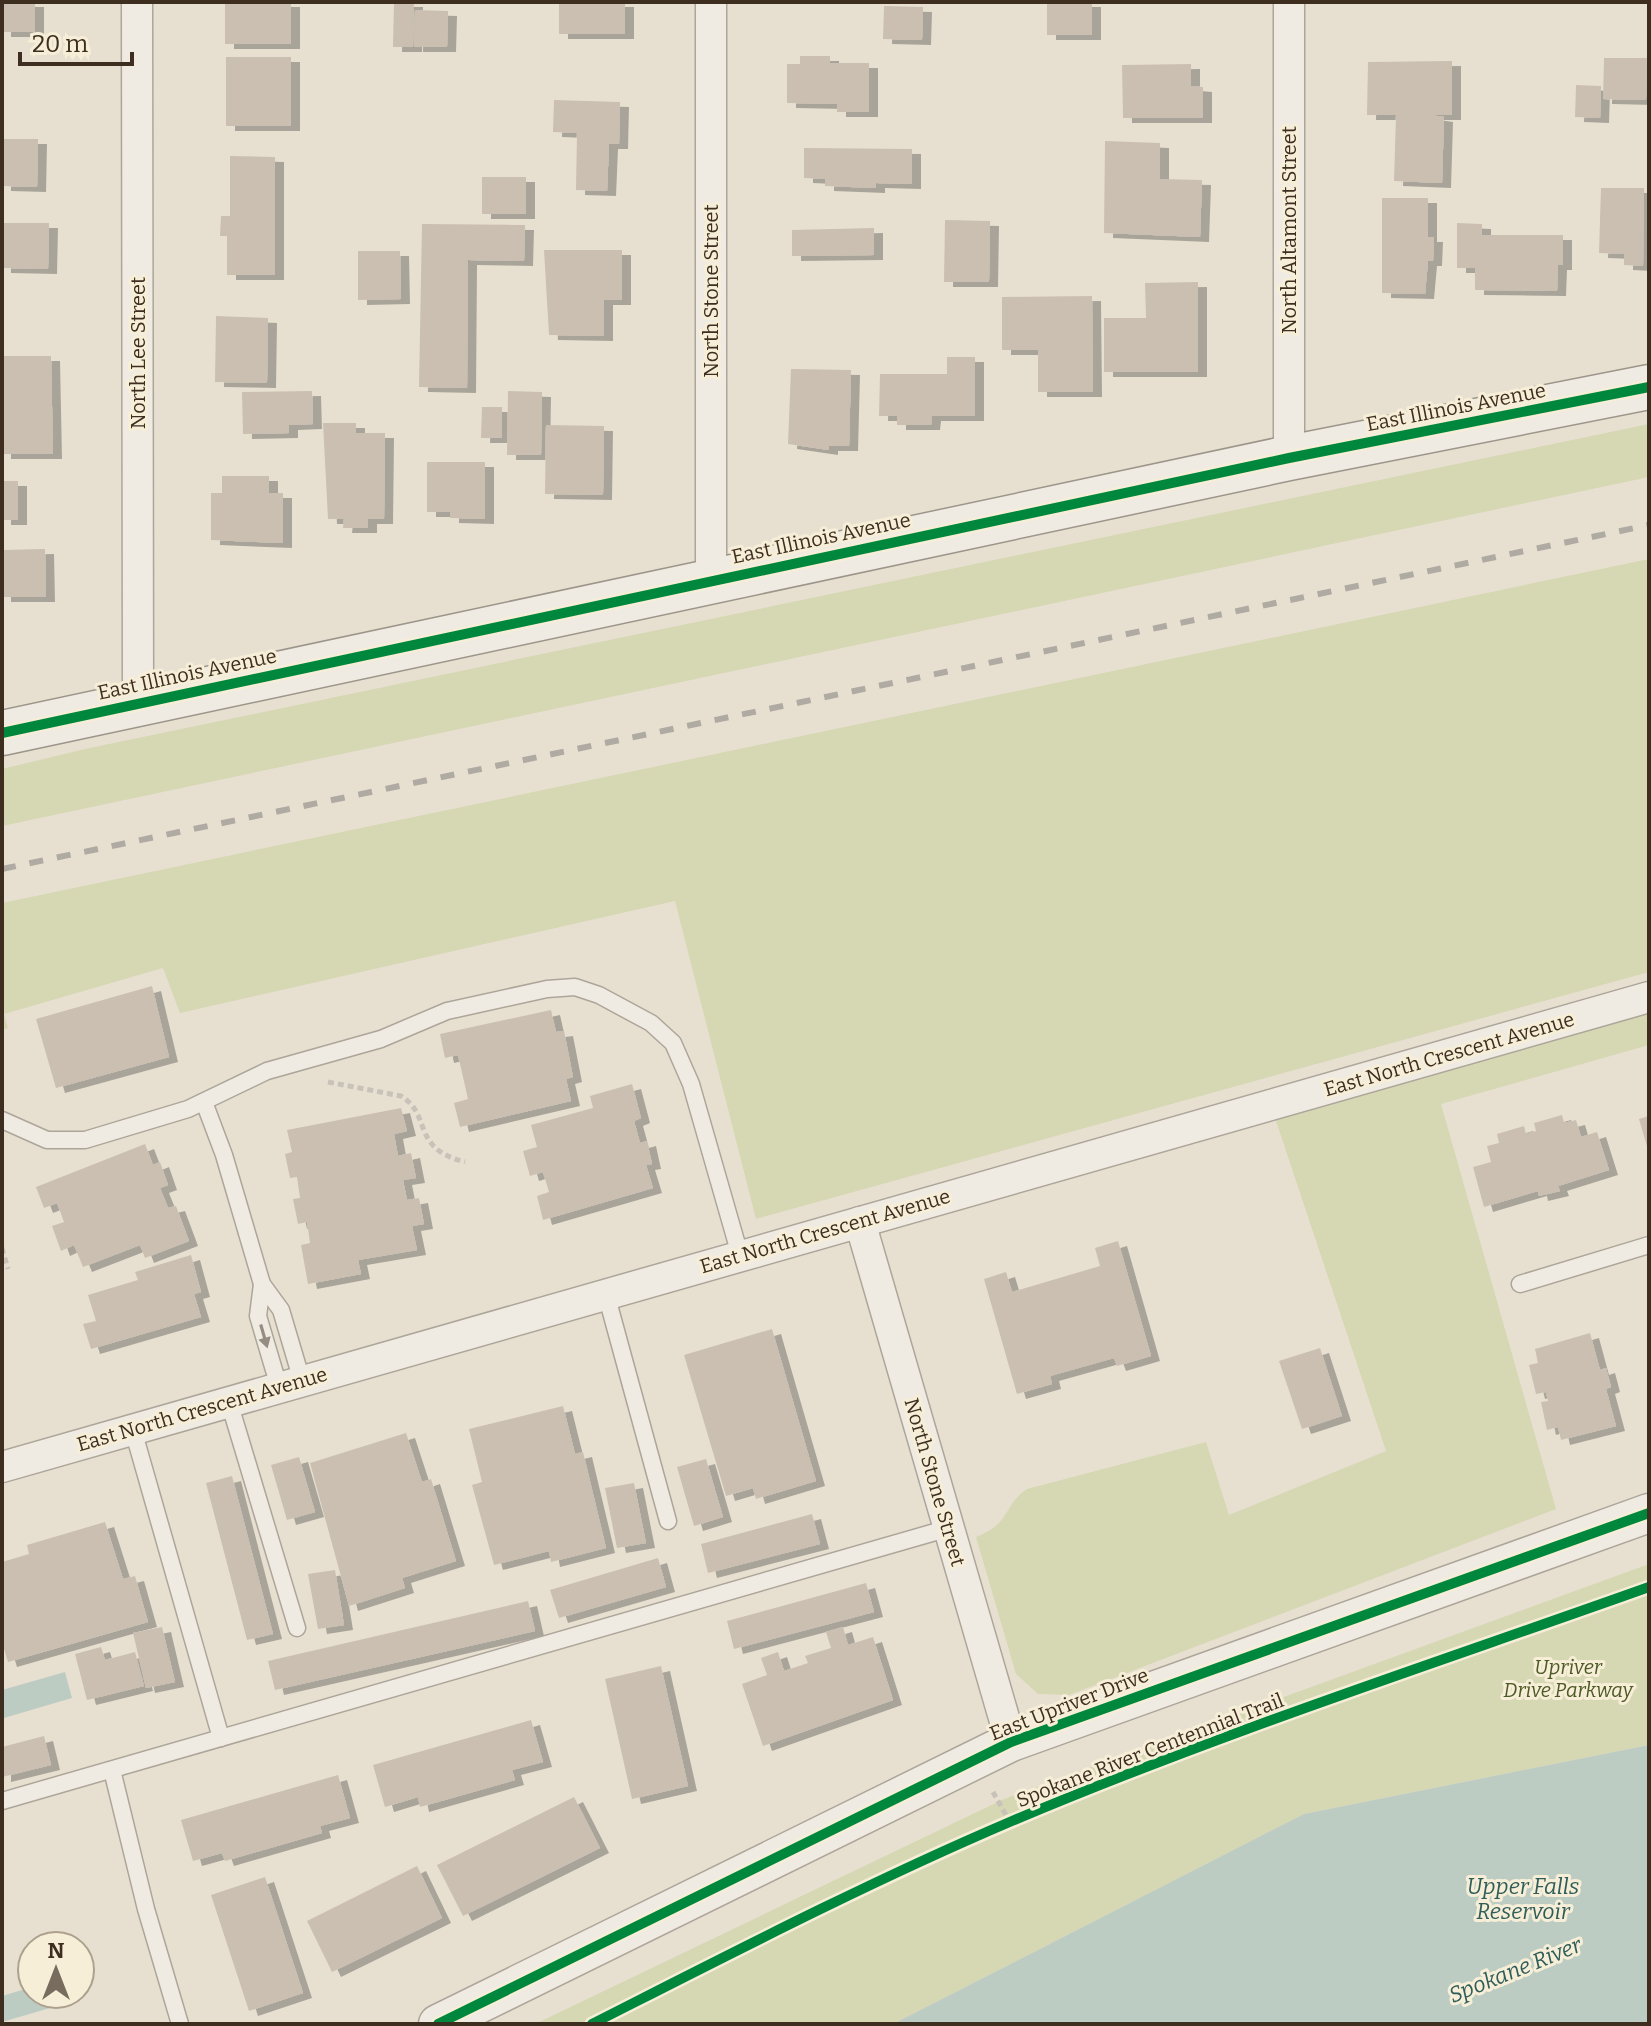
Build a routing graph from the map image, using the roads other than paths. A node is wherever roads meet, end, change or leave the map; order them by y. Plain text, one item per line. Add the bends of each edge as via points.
1 (137, 2) edge
2 (711, 2) edge
3 (1289, 2) edge
4 (1649, 387) edge
5 (1289, 458) junction
6 (711, 580) junction
7 (138, 703) junction
8 (2, 733) edge
9 (1649, 997) edge
10 (204, 1102) junction
11 (2, 1120) edge
12 (860, 1222) junction
13 (1649, 1245) edge
14 (740, 1255) junction
15 (262, 1284) junction
16 (1520, 1284) dead end
17 (606, 1294) junction
18 (290, 1384) junction
19 (229, 1402) junction
20 (133, 1430) junction
21 (2, 1467) edge
22 (1649, 1513) edge
23 (668, 1521) dead end
24 (949, 1528) junction
25 (297, 1628) dead end
26 (221, 1738) junction
27 (1011, 1742) junction
28 (112, 1770) junction
29 (2, 1801) edge
30 (180, 2024) edge
31 (438, 2024) edge

1 - 7 street, North Lee Street
2 - 6 street, North Stone Street
3 - 5 street, North Altamont Street
4 - 5 main road, East Illinois Avenue
5 - 6 main road, East Illinois Avenue
6 - 7 main road, East Illinois Avenue
7 - 8 main road, East Illinois Avenue
9 - 12 street, East North Crescent Avenue
10 - 11 lane via 71,1143 47,1140
10 - 14 lane via 257,1075 381,1039 447,1011 561,987 599,995 664,1033 680,1055
10 - 15 lane
12 - 14 street, East North Crescent Avenue
12 - 24 street, North Stone Street
13 - 16 lane
14 - 17 street, East North Crescent Avenue
15 - 18 lane via 281,1310
15 -> 18 lane via 258,1316
17 - 18 street, East North Crescent Avenue
17 - 23 lane
18 - 19 street, East North Crescent Avenue
19 - 20 street, East North Crescent Avenue
19 - 25 lane
20 - 21 street, East North Crescent Avenue
20 - 26 lane
22 - 27 street, East Upriver Drive
24 - 26 lane
24 - 27 street, North Stone Street
26 - 28 lane
27 - 31 street, East Upriver Drive
28 - 29 lane
28 - 30 lane

